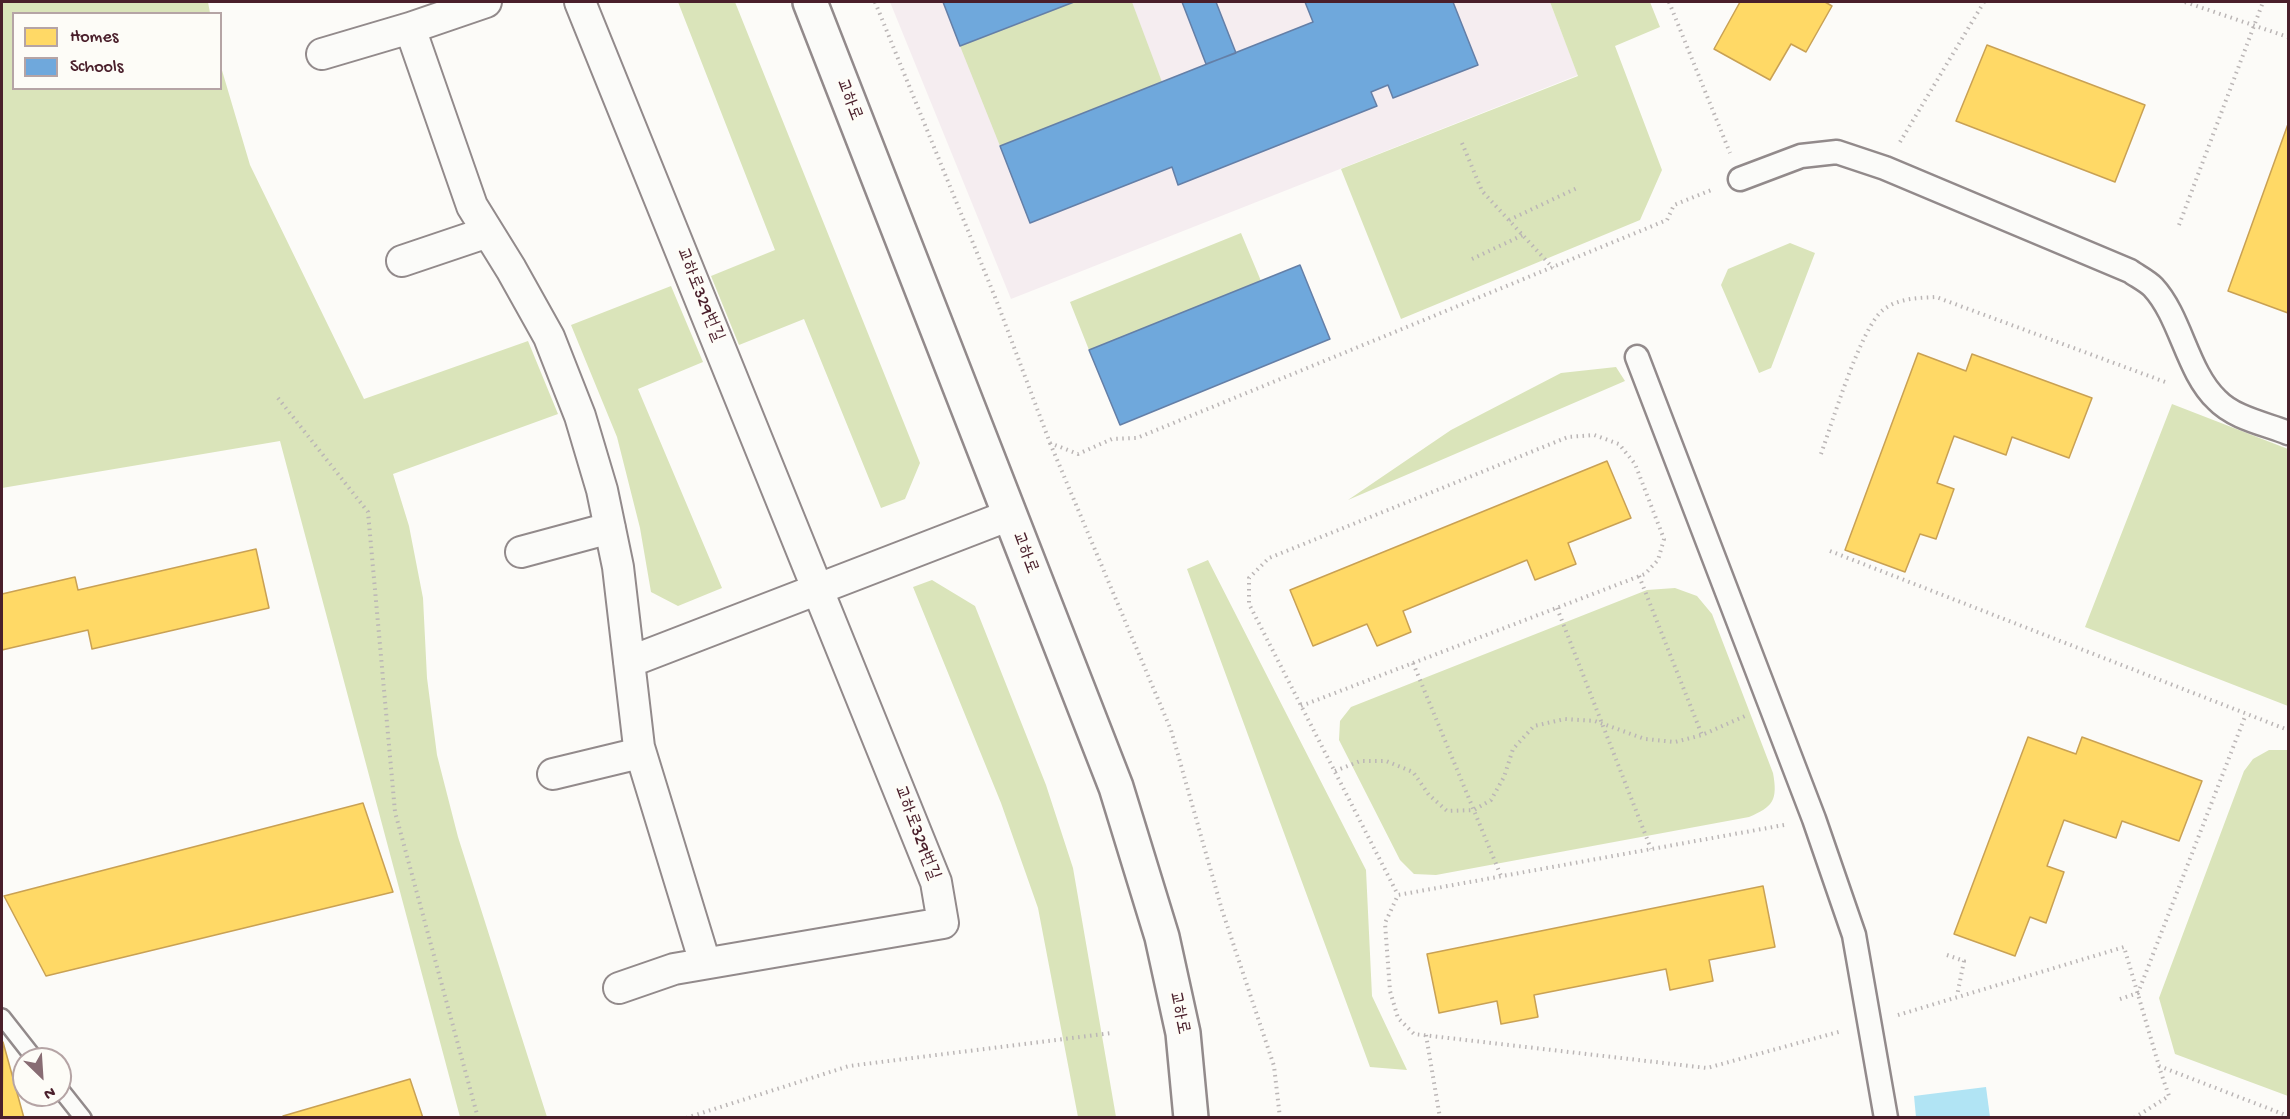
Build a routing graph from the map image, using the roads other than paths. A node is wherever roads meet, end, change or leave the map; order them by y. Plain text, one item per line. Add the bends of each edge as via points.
1 (486, 2) edge
2 (580, 2) edge
3 (810, 2) edge
4 (410, 28) junction
5 (322, 54) dead end
6 (1740, 179) road end
7 (488, 232) junction
8 (402, 261) dead end
9 (1637, 357) dead end
10 (2289, 433) edge
11 (1010, 515) junction
12 (610, 528) junction
13 (521, 552) dead end
14 (818, 589) junction
15 (629, 662) junction
16 (640, 753) junction
17 (553, 774) dead end
18 (705, 963) junction
19 (619, 988) dead end
20 (2, 1017) edge
21 (26, 1047) edge
22 (72, 1104) edge
23 (83, 1118) edge
24 (1191, 1118) edge
25 (1886, 1118) edge

1 - 4 street
2 - 14 street, 교하로329번길
3 - 11 street, 교하로
4 - 5 street
4 - 7 street via 472,206
6 - 10 street via 1801,156 1837,152 1885,168 2130,271 2152,286 2169,310 2199,376 2217,400 2236,413
7 - 8 street
7 - 12 street via 549,337 580,416
9 - 25 street via 1814,819 1854,935
11 - 14 street
11 - 24 street, 교하로 via 1116,787 1162,937 1184,1033
12 - 13 street
12 - 15 street
14 - 15 street
14 - 18 street, 교하로329번길 via 936,882 943,923
15 - 16 street
16 - 17 street
16 - 18 street
18 - 19 street, 교하로329번길
20 - 21 lane
22 - 23 lane

